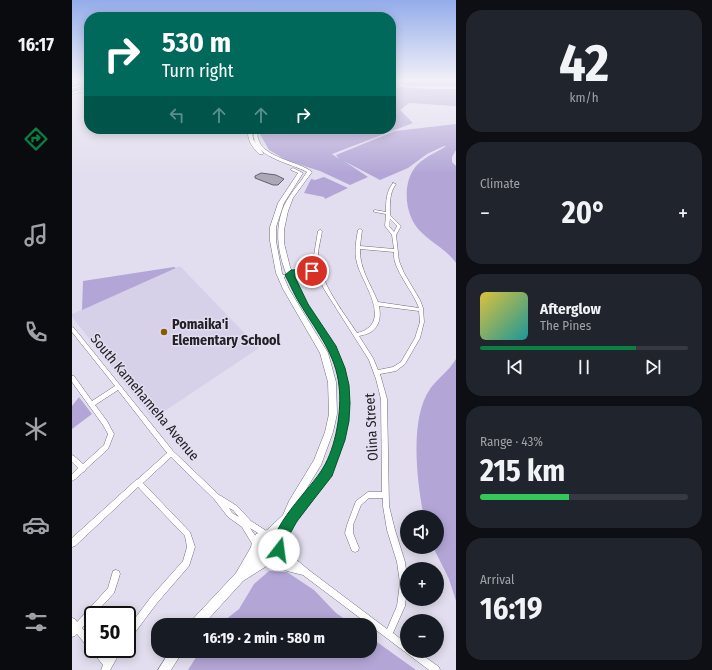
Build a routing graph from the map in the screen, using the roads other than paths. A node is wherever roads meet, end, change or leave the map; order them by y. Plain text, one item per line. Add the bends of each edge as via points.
1 (249, 134) edge
2 (256, 134) edge
3 (394, 184) dead end
4 (375, 211) dead end
5 (389, 214) junction
6 (360, 230) dead end
7 (320, 231) dead end
8 (394, 235) junction
9 (357, 247) junction
10 (396, 251) junction
11 (317, 272) junction
12 (289, 275) junction
13 (280, 276) junction
14 (377, 304) junction
15 (421, 310) junction
16 (72, 329) edge
17 (356, 335) junction
18 (377, 372) junction
19 (73, 380) edge
20 (118, 388) junction
21 (91, 404) junction
22 (171, 453) junction
23 (72, 458) edge
24 (83, 469) junction
25 (72, 478) edge
26 (138, 482) junction
27 (386, 495) junction
28 (216, 497) junction
29 (268, 534) junction
30 (72, 543) edge
31 (257, 545) junction
32 (279, 545) junction
33 (355, 548) dead end
34 (271, 558) junction
35 (116, 574) dead end
36 (307, 574) junction
37 (239, 577) junction
38 (201, 618) edge
39 (136, 624) edge
40 (74, 628) edge
41 (388, 634) junction
42 (84, 638) edge
43 (400, 643) edge
44 (100, 658) edge
45 (112, 658) edge
46 (172, 658) edge
47 (420, 658) edge
48 (106, 667) edge
49 (164, 670) edge
50 (436, 670) edge

1 - 13 main road via 255,147 263,154 301,172 281,203 273,227 275,256
2 - 12 main road via 256,139 267,152 310,172 288,204 283,218 282,251
3 - 5 street via 390,192
4 - 5 street
5 - 8 street via 387,226
5 - 8 street via 399,226
6 - 9 street
7 - 11 street, Olina Street via 316,255
8 - 10 street
9 - 10 street
9 - 14 street via 361,270
10 - 15 street via 400,270
11 - 12 street
11 - 17 street, Olina Street
12 - 13 street
12 - 32 main road via 335,353 343,380 345,403 340,440 328,472 292,517
13 - 29 main road via 324,353 332,382 333,414 318,462 286,518
14 - 15 street
14 - 17 street via 375,326 368,332
15 - 18 street via 417,338 405,361 398,368
16 - 20 street, South Kamehameha Avenue
17 - 18 street, Olina Street
18 - 27 street, Olina Street via 384,399
19 - 21 street
20 - 21 street
20 - 22 street, South Kamehameha Avenue
21 - 24 street via 111,434 106,447
22 - 26 street
22 - 28 street, South Kamehameha Avenue
23 - 24 street
24 - 25 street
26 - 30 street
26 - 39 street via 188,534 191,547 186,563
27 - 33 street via 368,496 358,503 349,533
27 - 41 street, Olina Street via 391,530 401,562 404,583 401,606
28 - 29 street, South Kamehameha Avenue via 235,508 249,523
28 - 31 street, South Kamehameha Avenue via 230,515 249,530
29 - 31 main road via 260,537
29 - 32 main road via 275,536
31 - 34 main road via 260,554
31 - 37 main road
32 - 34 main road via 277,553
32 - 36 street via 290,560
34 - 36 street
34 - 37 main road
35 - 40 street via 111,590
36 - 41 street
37 - 38 main road
40 - 42 street
41 - 43 street
44 - 48 street
45 - 48 street
46 - 49 main road
47 - 50 street

